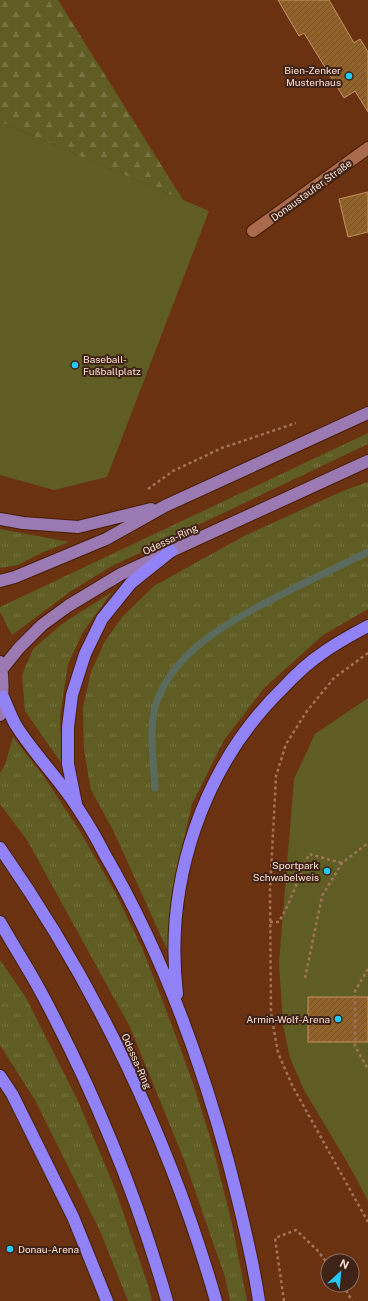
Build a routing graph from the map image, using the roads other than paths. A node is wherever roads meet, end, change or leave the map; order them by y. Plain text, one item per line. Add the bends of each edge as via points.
1 (368, 148) edge
2 (253, 232) dead end
3 (368, 413) edge
4 (368, 461) edge
5 (165, 506) junction
6 (0, 519) edge
7 (171, 551) junction
8 (0, 581) edge
9 (368, 626) edge
10 (1, 665) edge
11 (3, 697) junction
12 (0, 715) edge
13 (77, 807) junction
14 (0, 848) edge
15 (0, 922) edge
16 (179, 1008) junction
17 (0, 1076) edge
18 (107, 1301) edge
19 (167, 1301) edge
20 (216, 1301) edge
21 (259, 1301) edge

1 - 2 street, Donaustaufer Straße
3 - 5 main road
4 - 7 main road, Odessa-Ring
5 - 6 main road via 78,527
5 - 8 main road via 106,539
7 - 10 main road, Odessa-Ring via 121,574 68,606 42,625
7 - 13 highway via 131,583 102,619 85,654 72,695 68,727 68,764
9 - 16 highway via 323,652 272,698 250,724 214,782 189,845 176,909 175,975
10 - 11 main road
11 - 12 main road
11 - 13 highway via 17,726
13 - 16 highway via 131,902
14 - 20 highway, Odessa-Ring via 24,882 79,973 116,1042 172,1168 204,1258
15 - 19 highway via 42,994 73,1055 124,1172
16 - 21 highway via 220,1130 240,1206
17 - 18 highway via 12,1094 73,1217

